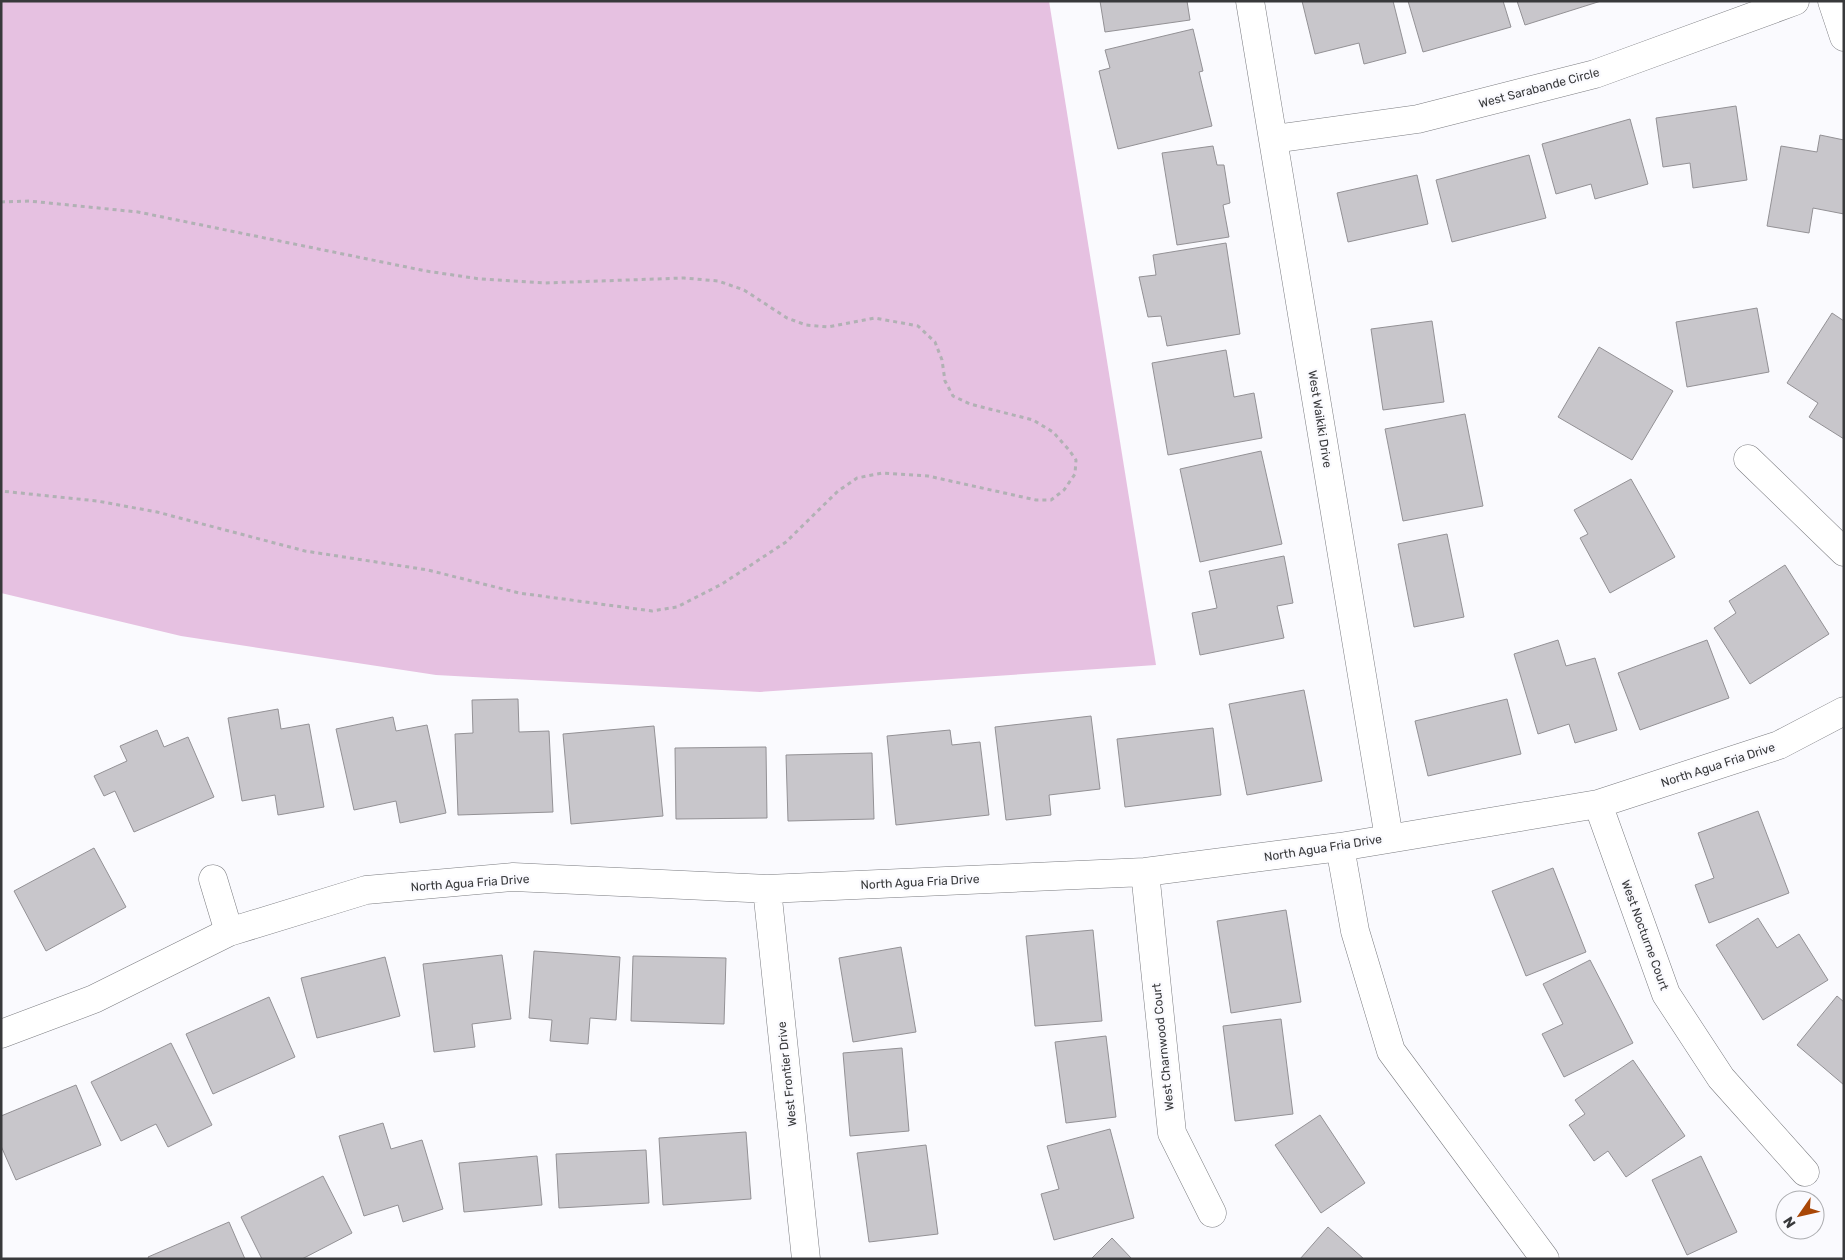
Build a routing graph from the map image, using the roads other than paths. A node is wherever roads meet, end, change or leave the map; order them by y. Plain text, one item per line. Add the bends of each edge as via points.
1 (1250, 1) edge
2 (1795, 1) edge
3 (1832, 1) edge
4 (1844, 37) edge
5 (1274, 139) junction
6 (1748, 459) dead end
7 (1844, 552) edge
8 (1844, 711) edge
9 (1598, 804) junction
10 (1389, 838) junction
11 (1340, 847) junction
12 (1145, 872) junction
13 (213, 879) dead end
14 (767, 889) junction
15 (230, 932) junction
16 (1, 1034) edge
17 (1805, 1172) dead end
18 (1212, 1213) dead end
19 (806, 1259) edge
20 (1545, 1259) edge

1 - 5 street, West Waikiki Drive
2 - 5 street, West Sarabande Circle via 1595,74 1418,119
3 - 4 street
5 - 10 street, West Waikiki Drive
6 - 7 street
8 - 9 street, North Agua Fria Drive via 1779,745
9 - 10 street, North Agua Fria Drive
9 - 17 street, West Nocturne Court via 1666,994 1721,1078
10 - 11 street, North Agua Fria Drive
11 - 12 street, North Agua Fria Drive
11 - 20 street via 1354,931 1391,1051
12 - 14 street, North Agua Fria Drive
12 - 18 street, West Charnwood Court via 1172,1132
13 - 15 street
14 - 15 street, North Agua Fria Drive via 513,877 366,890
14 - 19 street, West Frontier Drive
15 - 16 street, North Agua Fria Drive via 94,999

